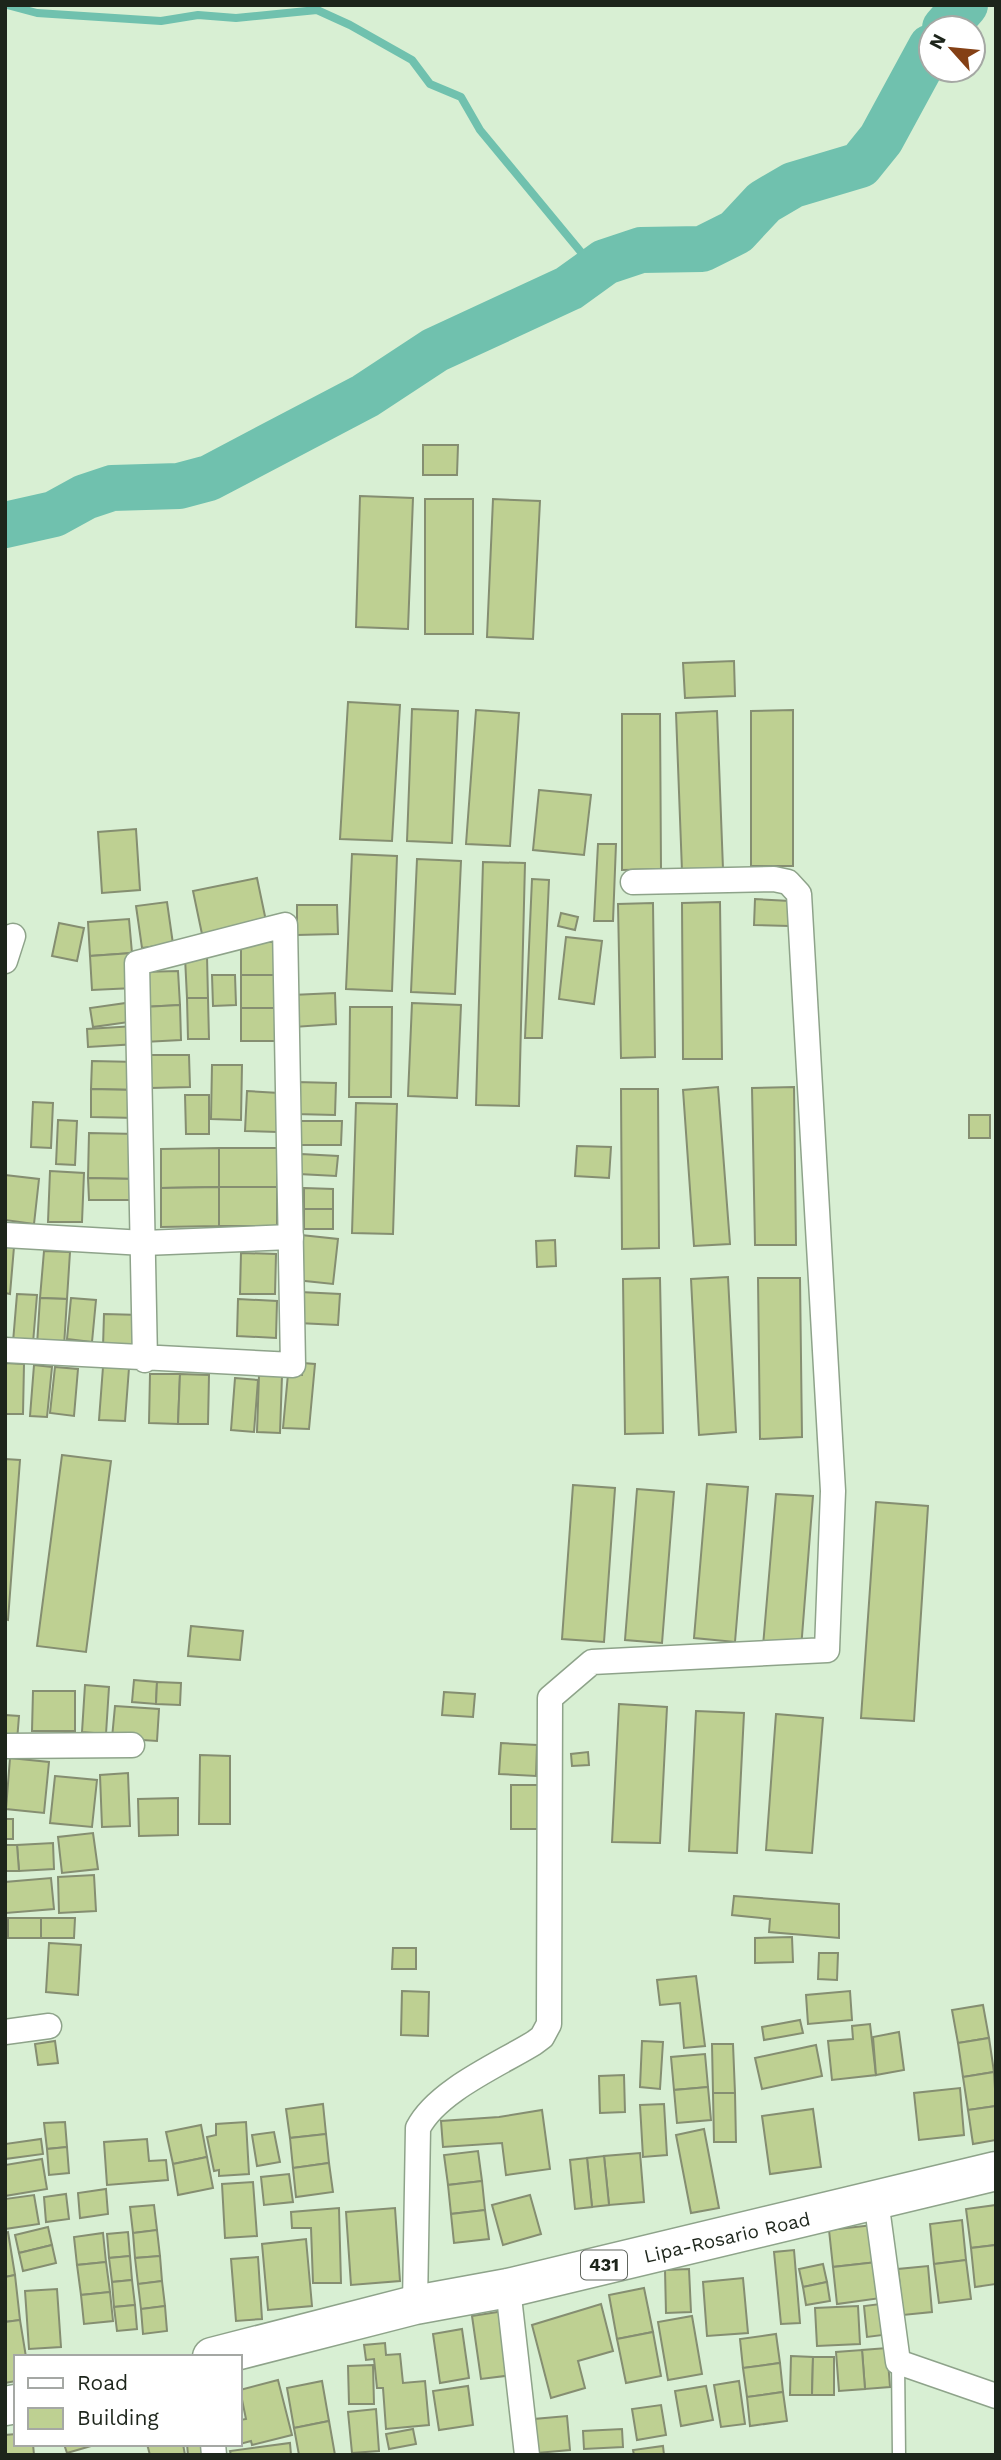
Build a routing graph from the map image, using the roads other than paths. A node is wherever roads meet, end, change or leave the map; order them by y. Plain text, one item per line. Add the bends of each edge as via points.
1 (633, 882) dead end
2 (13, 936) dead end
3 (5, 961) edge
4 (5, 1235) edge
5 (291, 1237) junction
6 (144, 1243) junction
7 (5, 1350) edge
8 (145, 1360) junction
9 (132, 1745) dead end
10 (5, 1746) edge
11 (49, 2026) dead end
12 (5, 2032) edge
13 (996, 2171) edge
14 (876, 2200) junction
15 (508, 2288) junction
16 (415, 2305) junction
17 (220, 2355) edge
18 (898, 2362) junction
19 (996, 2396) edge
20 (527, 2455) edge
21 (899, 2455) edge

1 - 16 street via 774,879 788,882 799,894 833,1491 827,1650 592,1662 550,1698 549,2024 534,2043 441,2099 418,2128
2 - 3 street
4 - 6 street
5 - 6 street
5 - 6 street via 285,925 137,963
5 - 8 street via 293,1365
6 - 8 street
7 - 8 street
9 - 10 street
11 - 12 street
13 - 14 main road, Lipa-Rosario Road / 431
14 - 15 main road, Lipa-Rosario Road / 431
14 - 18 street
15 - 16 main road, Lipa-Rosario Road / 431
15 - 20 street
16 - 17 main road, Lipa-Rosario Road / 431
18 - 19 street
18 - 21 lane

